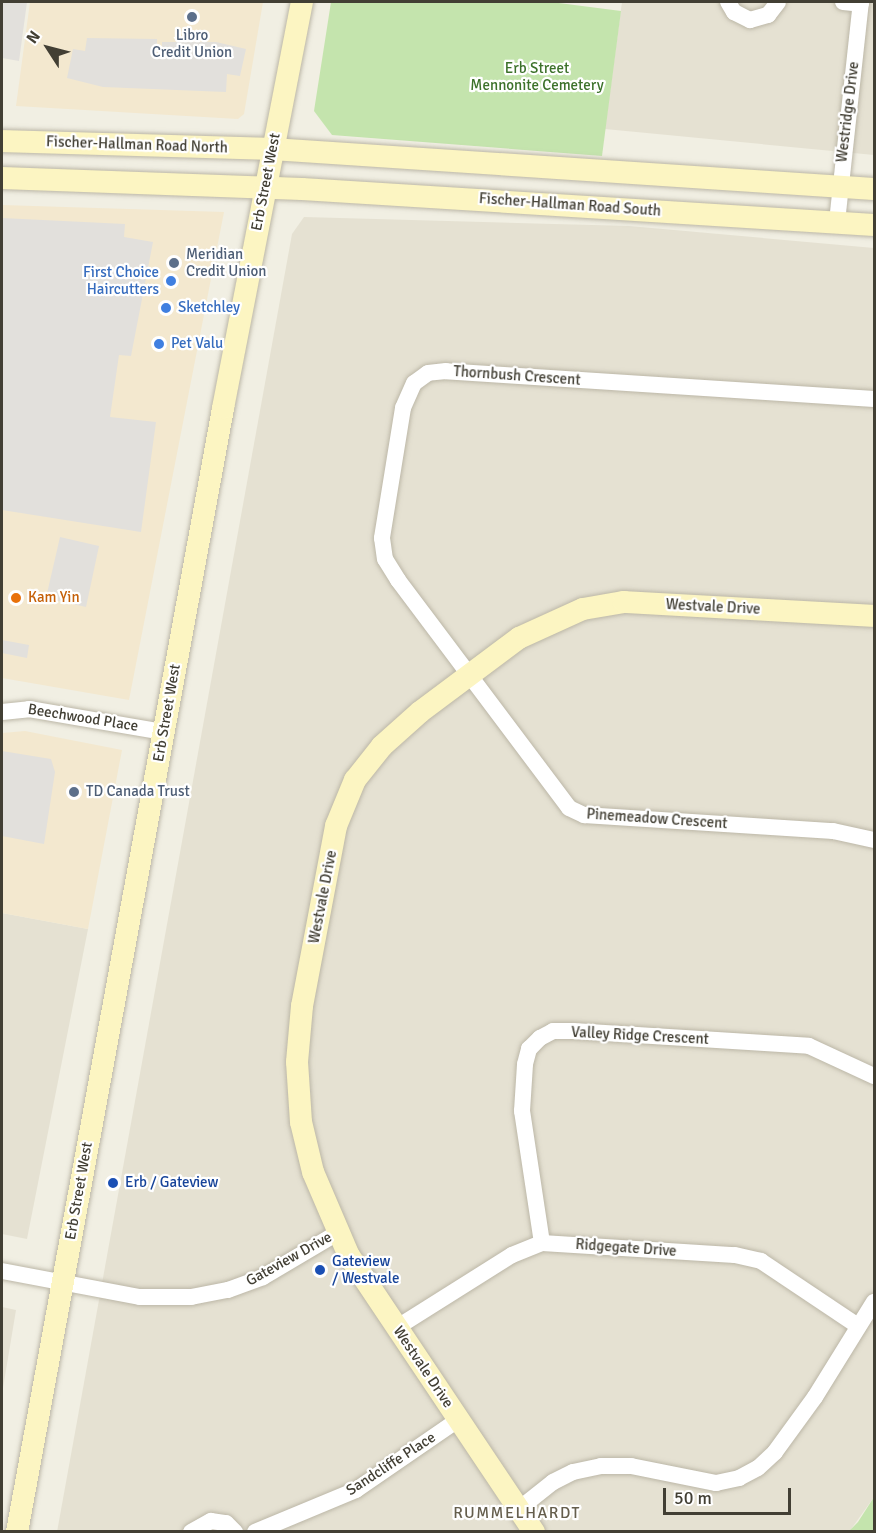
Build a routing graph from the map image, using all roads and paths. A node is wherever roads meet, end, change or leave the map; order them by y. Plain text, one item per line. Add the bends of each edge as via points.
1 (302, 2) edge
2 (728, 2) edge
3 (778, 2) edge
4 (843, 2) edge
5 (861, 3) edge
6 (2, 141) edge
7 (272, 149) junction
8 (2, 178) edge
9 (839, 186) junction
10 (265, 187) junction
11 (874, 189) edge
12 (837, 222) junction
13 (874, 225) edge
14 (874, 399) edge
15 (874, 616) edge
16 (470, 675) junction
17 (2, 712) edge
18 (164, 732) junction
19 (874, 840) edge
20 (874, 1077) edge
21 (337, 1233) junction
22 (542, 1243) junction
23 (2, 1271) edge
24 (63, 1282) junction
25 (874, 1302) edge
26 (858, 1326) junction
27 (396, 1328) junction
28 (459, 1420) junction
29 (519, 1509) junction
30 (17, 1532) edge
31 (191, 1532) edge
32 (235, 1532) edge
33 (255, 1532) edge
34 (534, 1532) edge

1 - 7 main road, Erb Street West
2 - 3 street via 734,12 750,20 768,15
4 - 5 street
5 - 9 street, Westridge Drive
6 - 7 main road, Fischer-Hallman Road North
7 - 9 main road
7 - 10 main road, Erb Street West
8 - 10 main road
9 - 11 main road
9 - 12 street, Westridge Drive
10 - 12 main road, Fischer-Hallman Road South
10 - 18 main road, Erb Street West
12 - 13 main road, Fischer-Hallman Road South
14 - 16 street, Thornbush Crescent via 446,371 428,374 414,382 403,408 382,538 385,559
15 - 16 main road, Westvale Drive via 624,602 583,609 546,624
16 - 19 street, Pinemeadow Crescent via 559,798 584,815 833,831
16 - 21 main road, Westvale Drive via 382,746 356,780 336,826 302,1006 297,1062 301,1122 313,1172
17 - 18 street, Beechwood Place via 29,709
18 - 24 main road, Erb Street West
20 - 22 street, Valley Ridge Crescent via 809,1046 553,1031 529,1049 522,1111
21 - 24 street, Gateview Drive via 264,1276 228,1290 191,1297 140,1297
21 - 27 main road, Westvale Drive
22 - 26 street, Ridgegate Drive via 735,1255 761,1261
22 - 27 street, Ridgegate Drive via 512,1255
23 - 24 street, Gateview Drive
24 - 30 main road, Erb Street West
25 - 26 street
26 - 29 street via 815,1396 775,1452 758,1468 739,1478 716,1483 631,1466 601,1466 573,1472 553,1482
27 - 28 main road, Westvale Drive
28 - 29 main road, Westvale Drive
28 - 33 street, Sandcliffe Place via 356,1490
29 - 34 main road, Westvale Drive
31 - 32 street via 211,1521 226,1523

